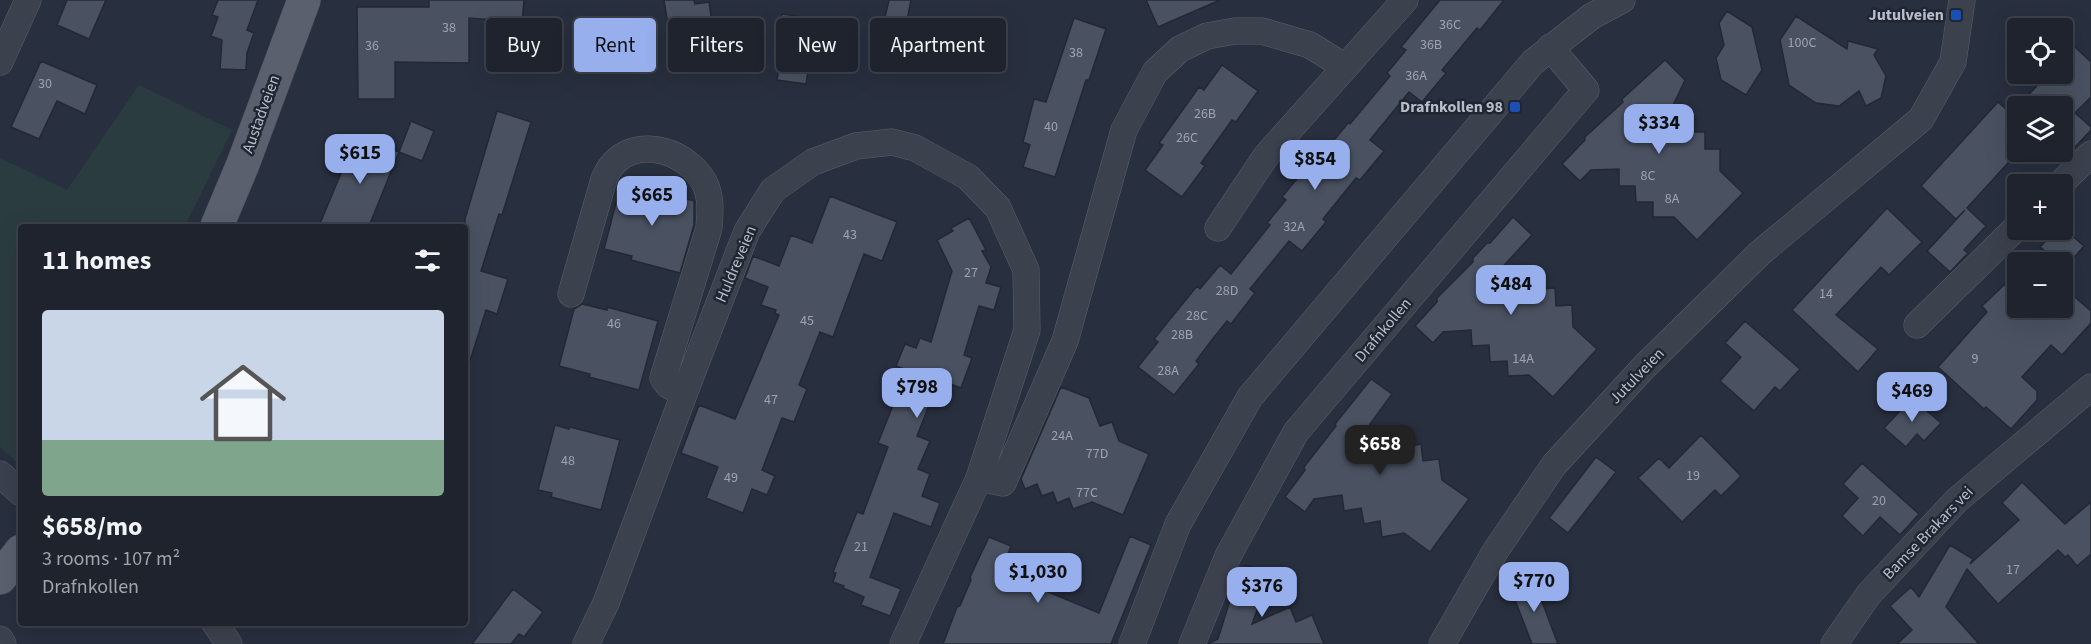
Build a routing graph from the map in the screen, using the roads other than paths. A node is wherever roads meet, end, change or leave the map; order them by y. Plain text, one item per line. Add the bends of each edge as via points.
1 (28, 0) edge
2 (304, 0) edge
3 (1405, 0) edge
4 (1622, 0) edge
5 (1962, 0) edge
6 (1550, 47) junction
7 (0, 62) edge
8 (1345, 67) junction
9 (2091, 154) edge
10 (2070, 174) edge
11 (218, 224) edge
12 (1218, 228) dead end
13 (2007, 237) edge
14 (571, 294) dead end
15 (1917, 325) dead end
16 (2091, 387) edge
17 (684, 394) junction
18 (0, 474) edge
19 (979, 478) junction
20 (18, 491) edge
21 (18, 555) edge
22 (0, 579) edge
23 (217, 626) edge
24 (0, 639) edge
25 (3, 644) edge
26 (229, 644) edge
27 (586, 644) edge
28 (903, 644) edge
29 (1132, 644) edge
30 (1192, 644) edge
31 (1442, 644) edge
32 (1834, 644) edge

1 - 7 street
2 - 11 main road, Austadveien
3 - 8 street
4 - 6 street via 1592,16
5 - 31 street, Jutulveien via 1953,62 1921,119 1760,254 1645,366 1554,465 1496,550
6 - 29 street via 1533,62 1250,397 1178,524
6 - 30 street, Drafnkollen via 1586,90 1296,432 1228,556
8 - 12 street via 1266,156
8 - 19 street via 1310,45 1262,30 1207,36 1180,49 1155,72 1124,130 1065,341 1003,483
9 - 10 street
13 - 15 street
14 - 17 street via 611,166 627,154 649,149 674,155 692,166 707,189 710,228 663,373 664,382
16 - 32 street, Bamse Brakars vei via 1957,500 1869,594
17 - 19 street, Huldreveien via 747,231 773,190 813,162 856,146 892,142 915,148 968,177 998,208 1026,270 1027,330
17 - 27 street, Huldreveien via 606,603
18 - 20 street
19 - 28 street, Huldreveien
21 - 22 main road
23 - 26 street
24 - 25 street

